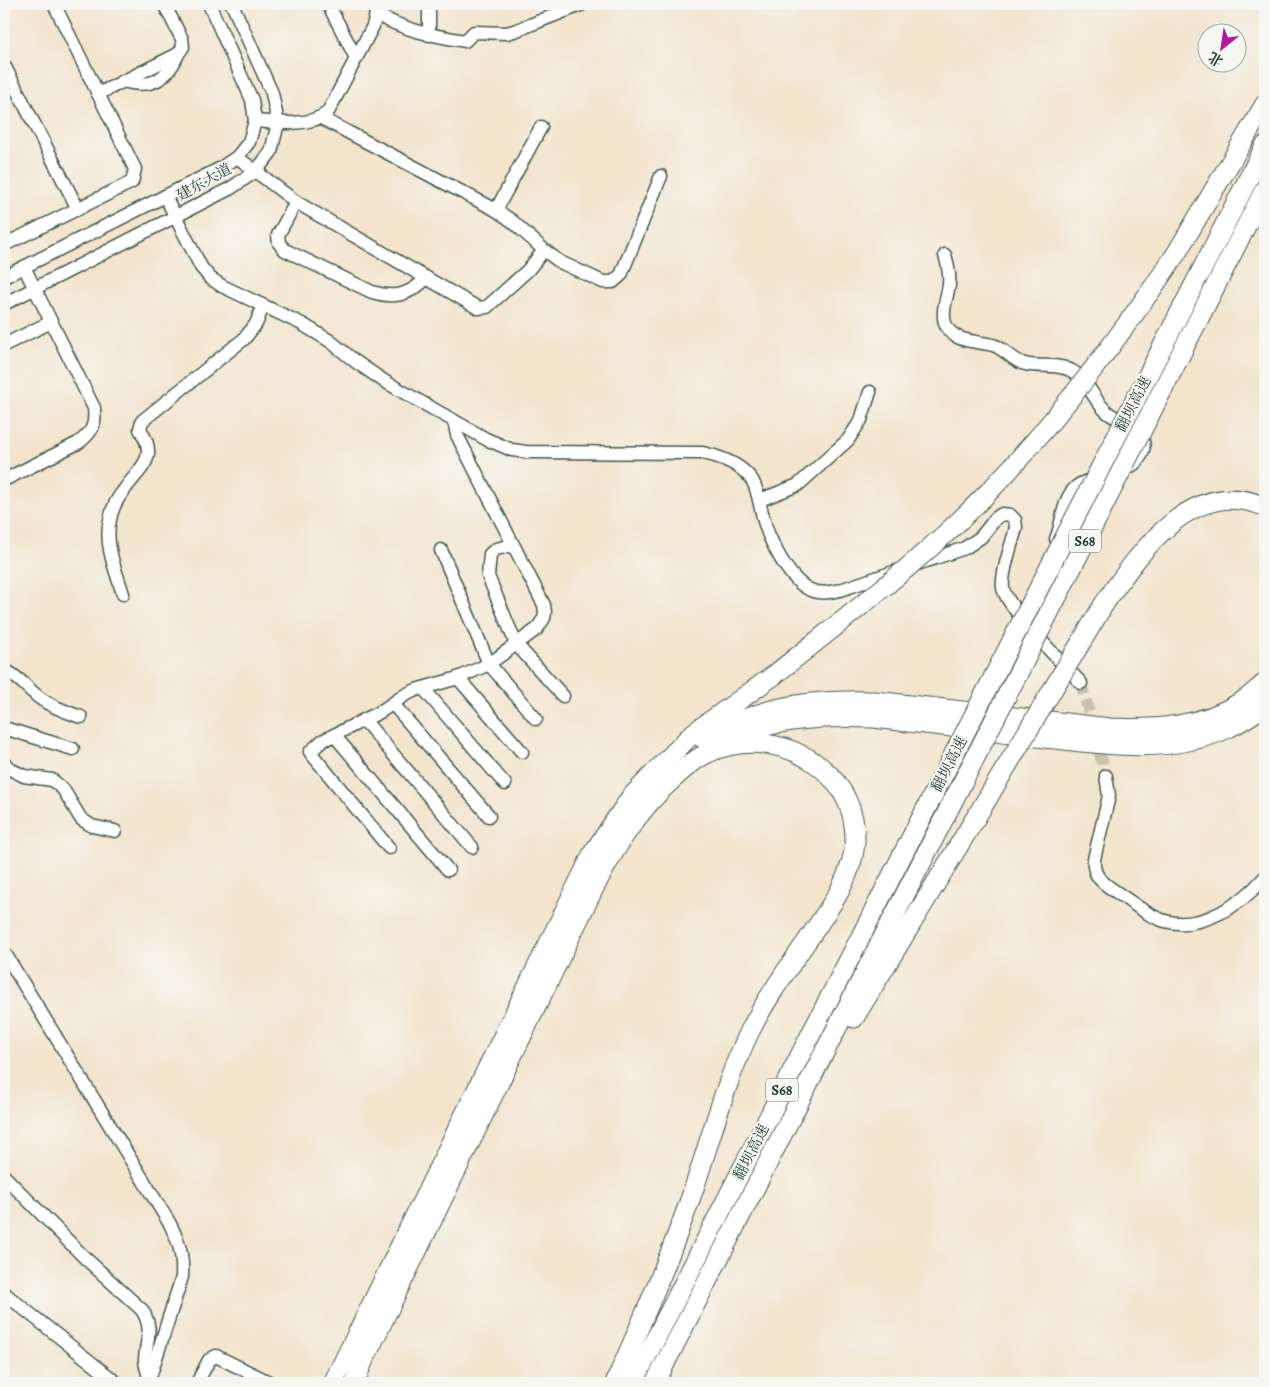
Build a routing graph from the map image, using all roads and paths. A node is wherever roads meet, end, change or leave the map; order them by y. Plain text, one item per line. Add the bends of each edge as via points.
1 (54, 4) edge
2 (164, 4) edge
3 (209, 4) edge
4 (232, 4) edge
5 (328, 4) edge
6 (429, 4) edge
7 (583, 4) edge
8 (375, 9) edge
9 (429, 35) junction
10 (356, 58) junction
11 (4, 65) edge
12 (98, 94) junction
13 (1265, 104) edge
14 (321, 118) junction
15 (255, 121) junction
16 (278, 124) junction
17 (541, 127) dead end
18 (1265, 146) edge
19 (237, 157) junction
20 (256, 171) junction
21 (661, 176) dead end
22 (1265, 189) edge
23 (166, 196) junction
24 (296, 202) junction
25 (78, 208) junction
26 (496, 210) junction
27 (176, 216) junction
28 (4, 244) edge
29 (544, 250) junction
30 (945, 255) dead end
31 (24, 267) junction
32 (4, 277) edge
33 (427, 278) junction
34 (34, 288) junction
35 (4, 304) edge
36 (263, 306) junction
37 (51, 322) junction
38 (4, 345) edge
39 (870, 392) dead end
40 (454, 421) junction
41 (4, 480) edge
42 (760, 500) junction
43 (1265, 507) edge
44 (513, 545) junction
45 (441, 550) dead end
46 (122, 594) dead end
47 (1014, 609) junction
48 (516, 644) junction
49 (488, 664) junction
50 (4, 670) edge
51 (458, 678) junction
52 (1081, 683) tunnel mouth
53 (1265, 683) edge
54 (423, 688) junction
55 (563, 696) dead end
56 (393, 704) junction
57 (1265, 705) edge
58 (81, 717) dead end
59 (536, 719) dead end
60 (364, 720) junction
61 (4, 728) edge
62 (334, 735) junction
63 (74, 749) dead end
64 (522, 752) dead end
65 (707, 753) junction
66 (4, 763) edge
67 (653, 774) junction
68 (1106, 776) tunnel mouth
69 (505, 784) dead end
70 (488, 816) dead end
71 (115, 831) dead end
72 (472, 847) dead end
73 (389, 848) dead end
74 (448, 870) dead end
75 (1265, 877) edge
76 (4, 952) edge
77 (771, 1156) junction
78 (4, 1176) edge
79 (4, 1293) edge
80 (149, 1381) edge
81 (117, 1383) edge
82 (197, 1383) edge
83 (272, 1383) edge
84 (333, 1383) edge
85 (355, 1383) edge
86 (615, 1383) edge
87 (633, 1383) edge
88 (656, 1383) edge

1 - 12 street
2 - 12 street via 182,39 183,47 178,54
3 - 15 street, 建东大道 via 252,100
4 - 16 street, 建东大道 via 272,93
5 - 10 street
6 - 9 street
7 - 9 street via 507,33 474,32 465,40
8 - 9 street via 409,30
8 - 10 street via 373,26
10 - 14 street via 328,112
11 - 25 street
12 - 25 street via 136,169 132,182
13 - 67 highway, bridge via 1176,254 1136,314 1093,371 998,482 892,580 773,676 692,734
14 - 16 street
14 - 26 street
15 - 16 street
15 - 19 street, 建东大道 via 250,142
16 - 20 street, 建东大道 via 271,152
17 - 26 street
18 - 87 highway, 翻坝高速 / S68, bridge
19 - 20 street
19 - 23 street, 建东大道
20 - 24 street
20 - 27 street, 建东大道
21 - 29 street via 620,275 614,282 603,282 560,262
22 - 77 highway, 翻坝高速 / S68, bridge
23 - 27 street
23 - 31 street, 建东大道
24 - 33 street
24 - 33 street via 278,236 285,250 372,292 387,296 403,294
25 - 28 street
26 - 29 street
27 - 34 street, 建东大道
27 - 36 street via 210,278
29 - 33 street via 528,270 483,308
30 - 47 street via 949,284 944,321 949,331 958,338 1000,348 1020,362 1033,366 1057,366 1078,374 1101,406 1139,432 1144,442 1143,452 1126,469 1074,488 1066,502 1060,530 1030,589
31 - 32 street, 建东大道
31 - 34 street
34 - 35 street, 建东大道
34 - 37 street
36 - 40 street via 302,324 384,381
36 - 46 street via 256,324 244,339 142,421 140,428 148,454 116,504 108,531
37 - 38 street
37 - 41 street via 94,408 93,429 78,444
39 - 42 street via 861,420 848,440 798,485
40 - 42 street via 486,439 526,452 692,452 714,455 745,472
40 - 44 street via 457,435
42 - 47 street via 767,528 788,569 806,588 823,593 965,548 981,537 996,518 1002,514 1010,515 1016,528 1003,587
43 - 77 highway, bridge via 1241,500 1219,500 1197,506 1168,526 1144,550 1104,604
44 - 48 street via 545,612 537,629
44 - 48 street via 490,554 488,576
45 - 49 street
47 - 52 street
48 - 49 street
48 - 55 street
49 - 51 street
49 - 59 street
50 - 58 street via 40,698
51 - 54 street
51 - 64 street
53 - 67 highway via 1242,702 1212,717 1179,726 1144,730 875,701 815,701 758,713 729,724 677,754
54 - 56 street
54 - 69 street
56 - 60 street
56 - 70 street
57 - 65 highway via 1219,732 1158,746 1109,745 845,717 786,722 736,737
60 - 62 street
60 - 72 street
61 - 63 street
62 - 73 street via 310,752
62 - 74 street
65 - 85 highway via 683,770 642,811 608,862
65 - 86 highway via 734,745 762,743 798,752 815,762 829,775 849,806 855,842 852,861 839,892 765,1003 736,1062 682,1222
66 - 71 street via 24,776 52,780 63,789 81,819 92,826
67 - 84 highway via 630,797 593,853
68 - 75 street via 1110,796 1094,859 1096,874 1107,886 1150,914 1164,921 1179,923 1210,917 1236,904
76 - 80 street via 179,1242 183,1258 182,1277
77 - 88 highway, 翻坝高速 / S68
78 - 80 street via 84,1258 142,1310 149,1328 145,1360
79 - 81 street
82 - 83 street via 209,1360 216,1356

